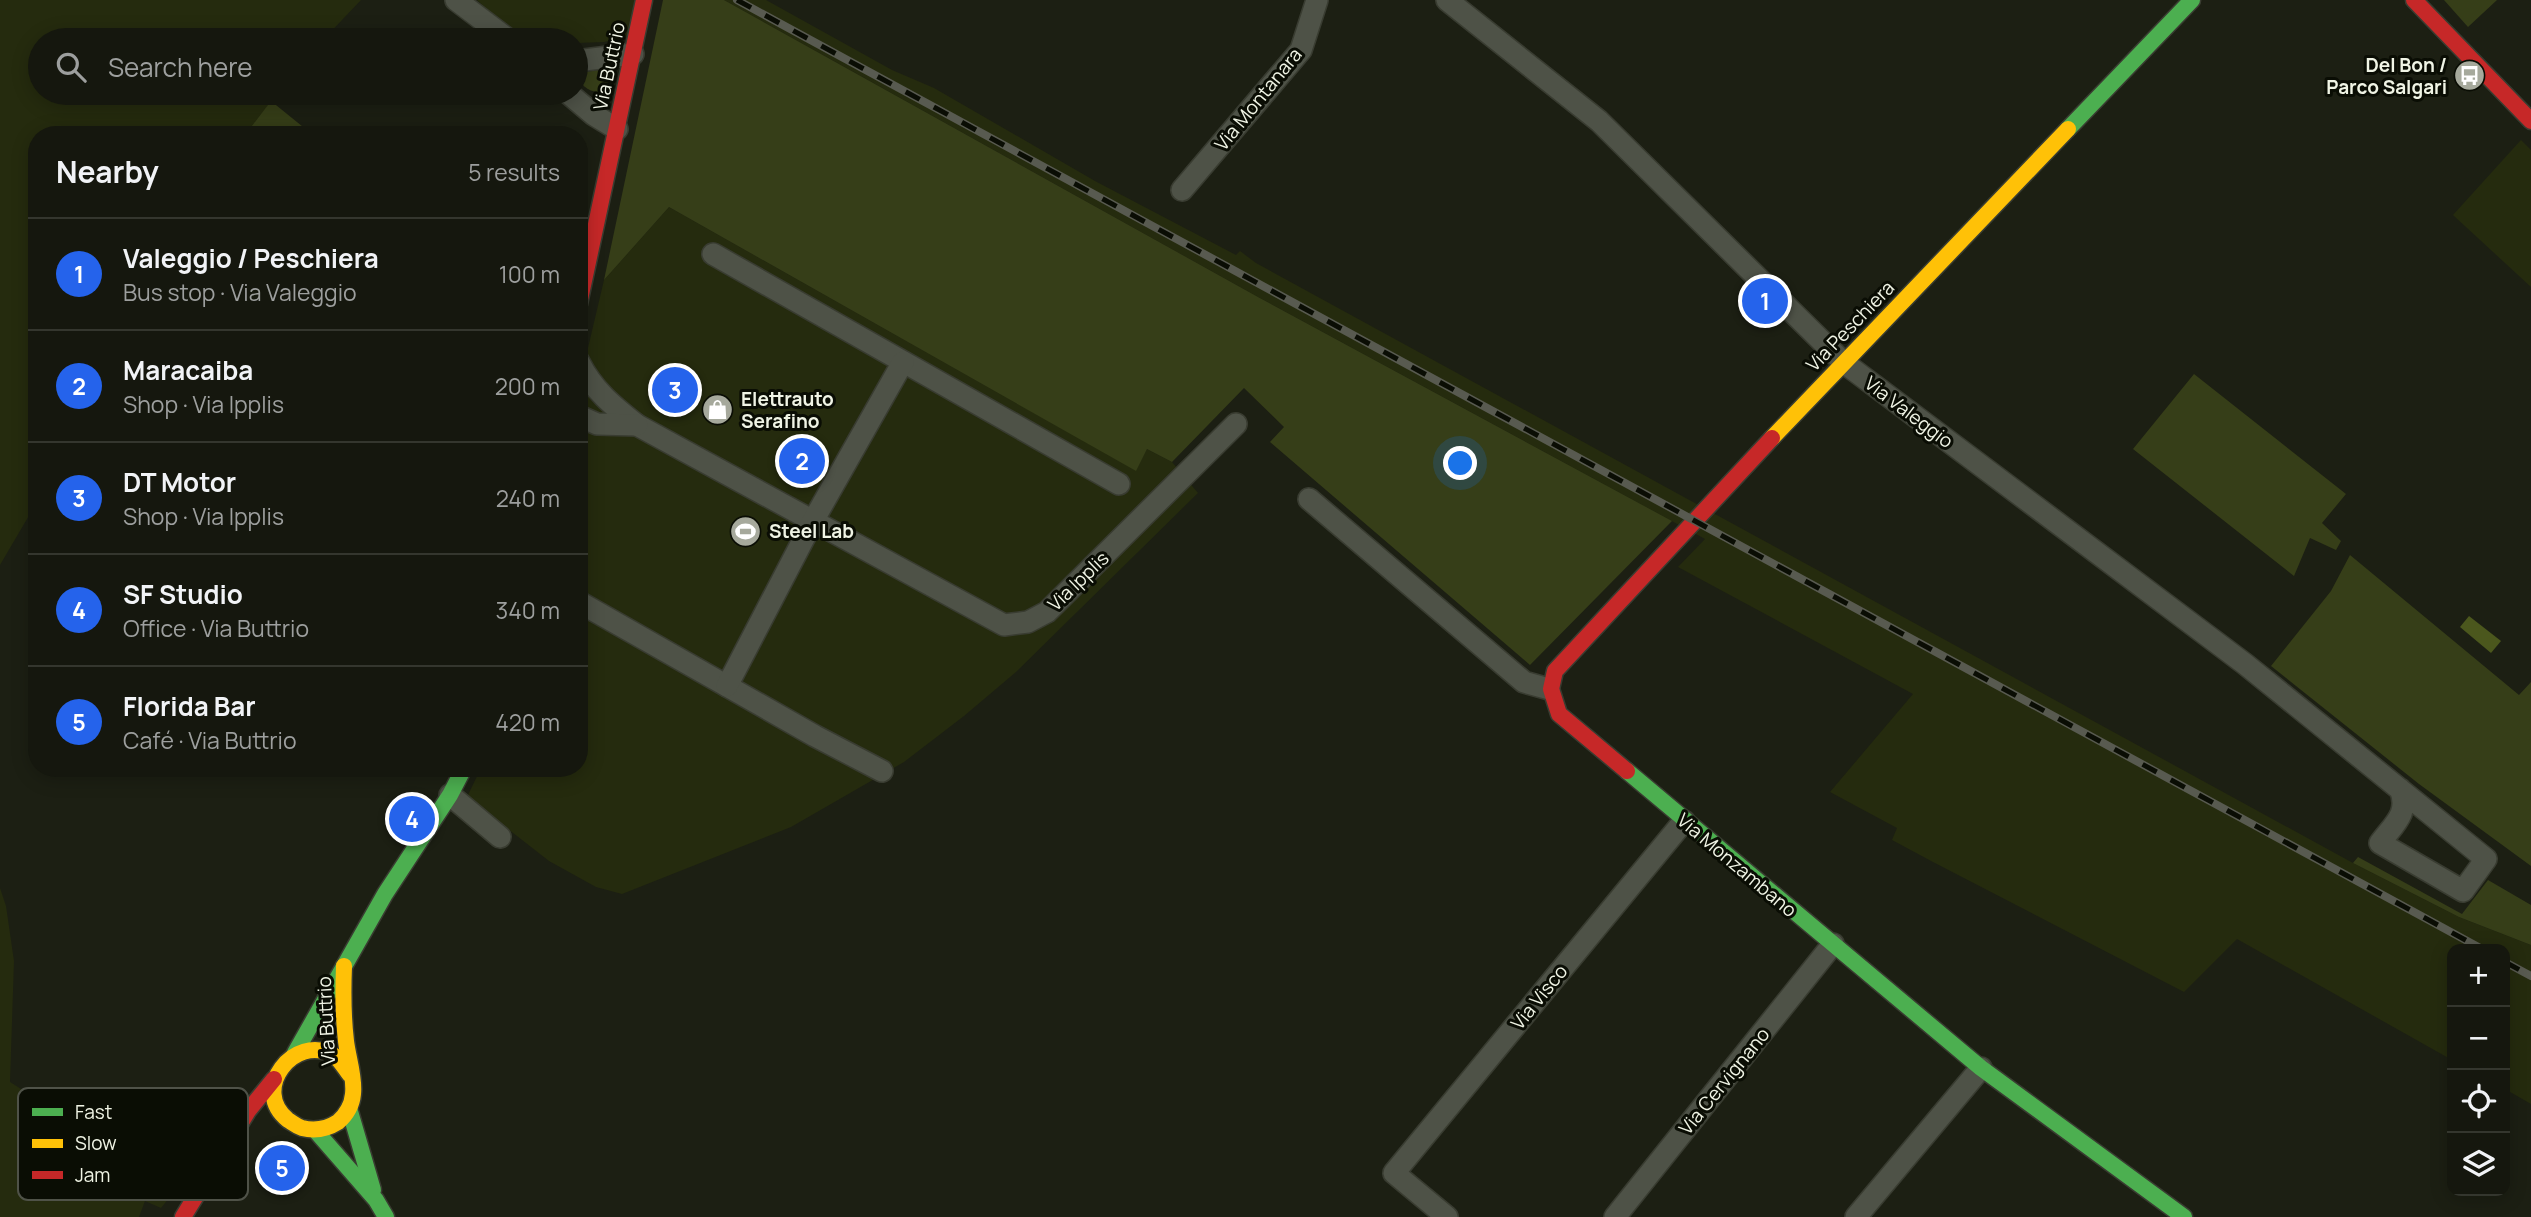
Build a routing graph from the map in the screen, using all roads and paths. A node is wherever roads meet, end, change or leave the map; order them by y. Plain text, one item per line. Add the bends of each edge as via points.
1 (456, 0) edge
2 (644, 0) edge
3 (1317, 0) edge
4 (1447, 0) edge
5 (2192, 0) edge
6 (2414, 0) edge
7 (493, 28) edge
8 (632, 54) junction
9 (588, 60) edge
10 (582, 105) edge
11 (2531, 121) edge
12 (617, 129) junction
13 (1182, 190) dead end
14 (713, 254) dead end
15 (588, 263) edge
16 (904, 362) junction
17 (1843, 362) junction
18 (588, 378) edge
19 (588, 399) edge
20 (605, 400) junction
21 (588, 424) edge
22 (1236, 424) dead end
23 (637, 425) junction
24 (1119, 485) dead end
25 (1310, 499) dead end
26 (813, 521) junction
27 (588, 607) edge
28 (727, 686) junction
29 (1549, 689) junction
30 (882, 771) dead end
31 (459, 777) edge
32 (2400, 789) junction
33 (450, 795) junction
34 (1684, 821) junction
35 (500, 837) dead end
36 (1833, 944) junction
37 (344, 966) junction
38 (295, 1054) junction
39 (1981, 1068) junction
40 (350, 1074) junction
41 (274, 1079) junction
42 (349, 1108) junction
43 (248, 1112) edge
44 (285, 1118) junction
45 (248, 1127) edge
46 (315, 1130) junction
47 (193, 1200) edge
48 (376, 1200) junction
49 (183, 1217) edge
50 (386, 1217) edge
51 (1447, 1217) edge
52 (1615, 1217) edge
53 (1856, 1217) edge
54 (2184, 1217) edge

1 - 7 street
2 - 8 street, Via Buttrio
3 - 13 street, Via Montanara via 1301,50
4 - 17 street, Via Valeggio via 1598,121
5 - 17 street, Via Peschiera
6 - 11 street
8 - 9 street
8 - 12 street, Via Buttrio
10 - 12 street
12 - 15 street, Via Buttrio
14 - 16 street
16 - 24 street
16 - 26 street
17 - 29 street, Via Peschiera via 1559,664
17 - 32 street, Via Valeggio via 2245,664
18 - 20 street, Via Ipplis
19 - 20 street
20 - 23 street, Via Ipplis
21 - 23 street, Via Ipplis
22 - 26 street, Via Ipplis via 1055,606 1028,622 1004,625 992,620
23 - 26 street, Via Ipplis
25 - 29 street via 1524,682
26 - 28 street
27 - 28 street
28 - 30 street
29 - 34 street, Via Monzambano via 1559,714
31 - 33 street, Via Buttrio
32 - 32 street, Via Valeggio via 2404,808 2380,843 2463,891 2486,859
33 - 35 street
33 - 37 street, Via Buttrio via 384,894
34 - 36 street, Via Monzambano
34 - 51 street, Via Visco via 1394,1174
36 - 39 street, Via Monzambano
36 - 52 street, Via Cervignano
37 - 38 street, Via Buttrio
37 - 40 street, Via Buttrio
38 - 40 street, Via Buttrio via 324,1051 341,1061
38 - 41 street, Via Buttrio
39 - 53 street
39 - 54 street, Via Monzambano
40 - 42 street, Via Buttrio via 353,1095
41 - 43 street, Via Buttrio
41 - 44 street via 274,1102
42 - 46 street via 334,1124
42 - 48 street, Via Buttrio
44 - 45 street
44 - 46 street
46 - 48 street
47 - 49 street, Via Buttrio
48 - 50 street

